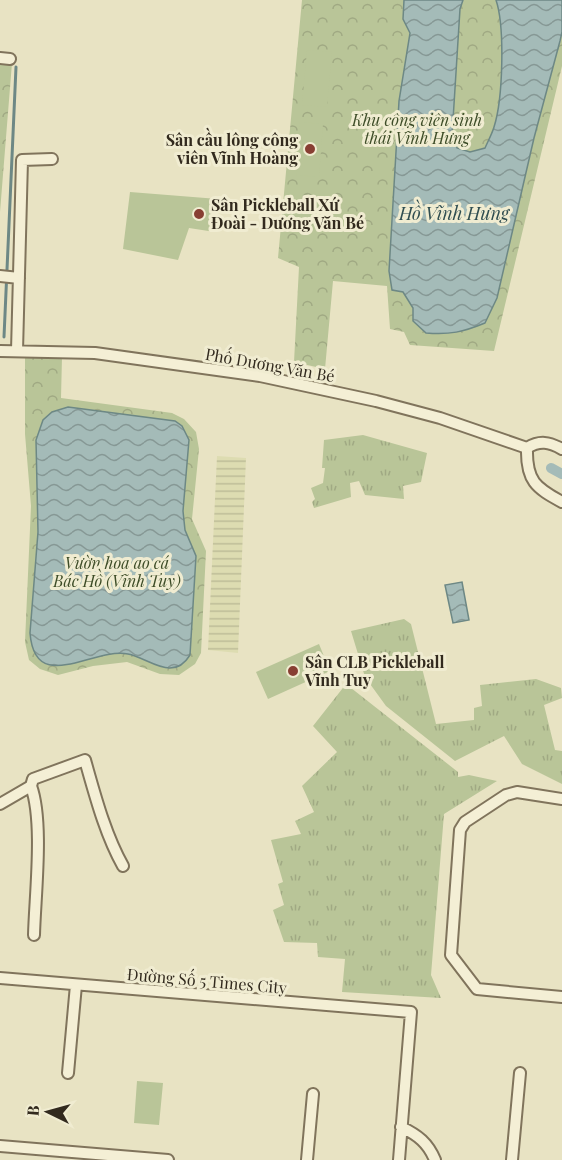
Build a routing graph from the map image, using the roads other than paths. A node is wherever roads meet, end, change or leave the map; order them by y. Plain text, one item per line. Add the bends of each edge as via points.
1 (52, 159) dead end
2 (9, 277) edge
3 (0, 351) edge
4 (17, 351) junction
5 (527, 448) junction
6 (562, 449) edge
7 (562, 502) edge
8 (31, 786) junction
9 (562, 799) edge
10 (0, 804) edge
11 (123, 866) dead end
12 (34, 935) dead end
13 (0, 978) edge
14 (76, 985) junction
15 (562, 997) edge
16 (68, 1073) dead end
17 (520, 1073) dead end
18 (313, 1094) dead end
19 (401, 1127) junction
20 (0, 1146) edge
21 (168, 1160) edge
22 (307, 1160) edge
23 (399, 1160) edge
24 (435, 1160) edge
25 (512, 1160) edge

1 - 2 street via 22,160
2 - 4 street
3 - 4 street, Phố Dương Văn Bé
4 - 5 street, Phố Dương Văn Bé via 125,356 284,380 440,418
5 - 6 street via 536,442
5 - 7 street via 526,462 534,483
8 - 10 street
8 - 11 street via 33,779 85,760
8 - 12 street via 38,824
9 - 15 street via 517,792 465,822 460,830 451,955 477,989
13 - 14 street, Đường Số 5 Times City
14 - 16 street
14 - 19 street, Đường Số 5 Times City via 411,1012
17 - 25 street
18 - 22 street
19 - 23 street
19 - 24 street via 417,1134
20 - 21 street

